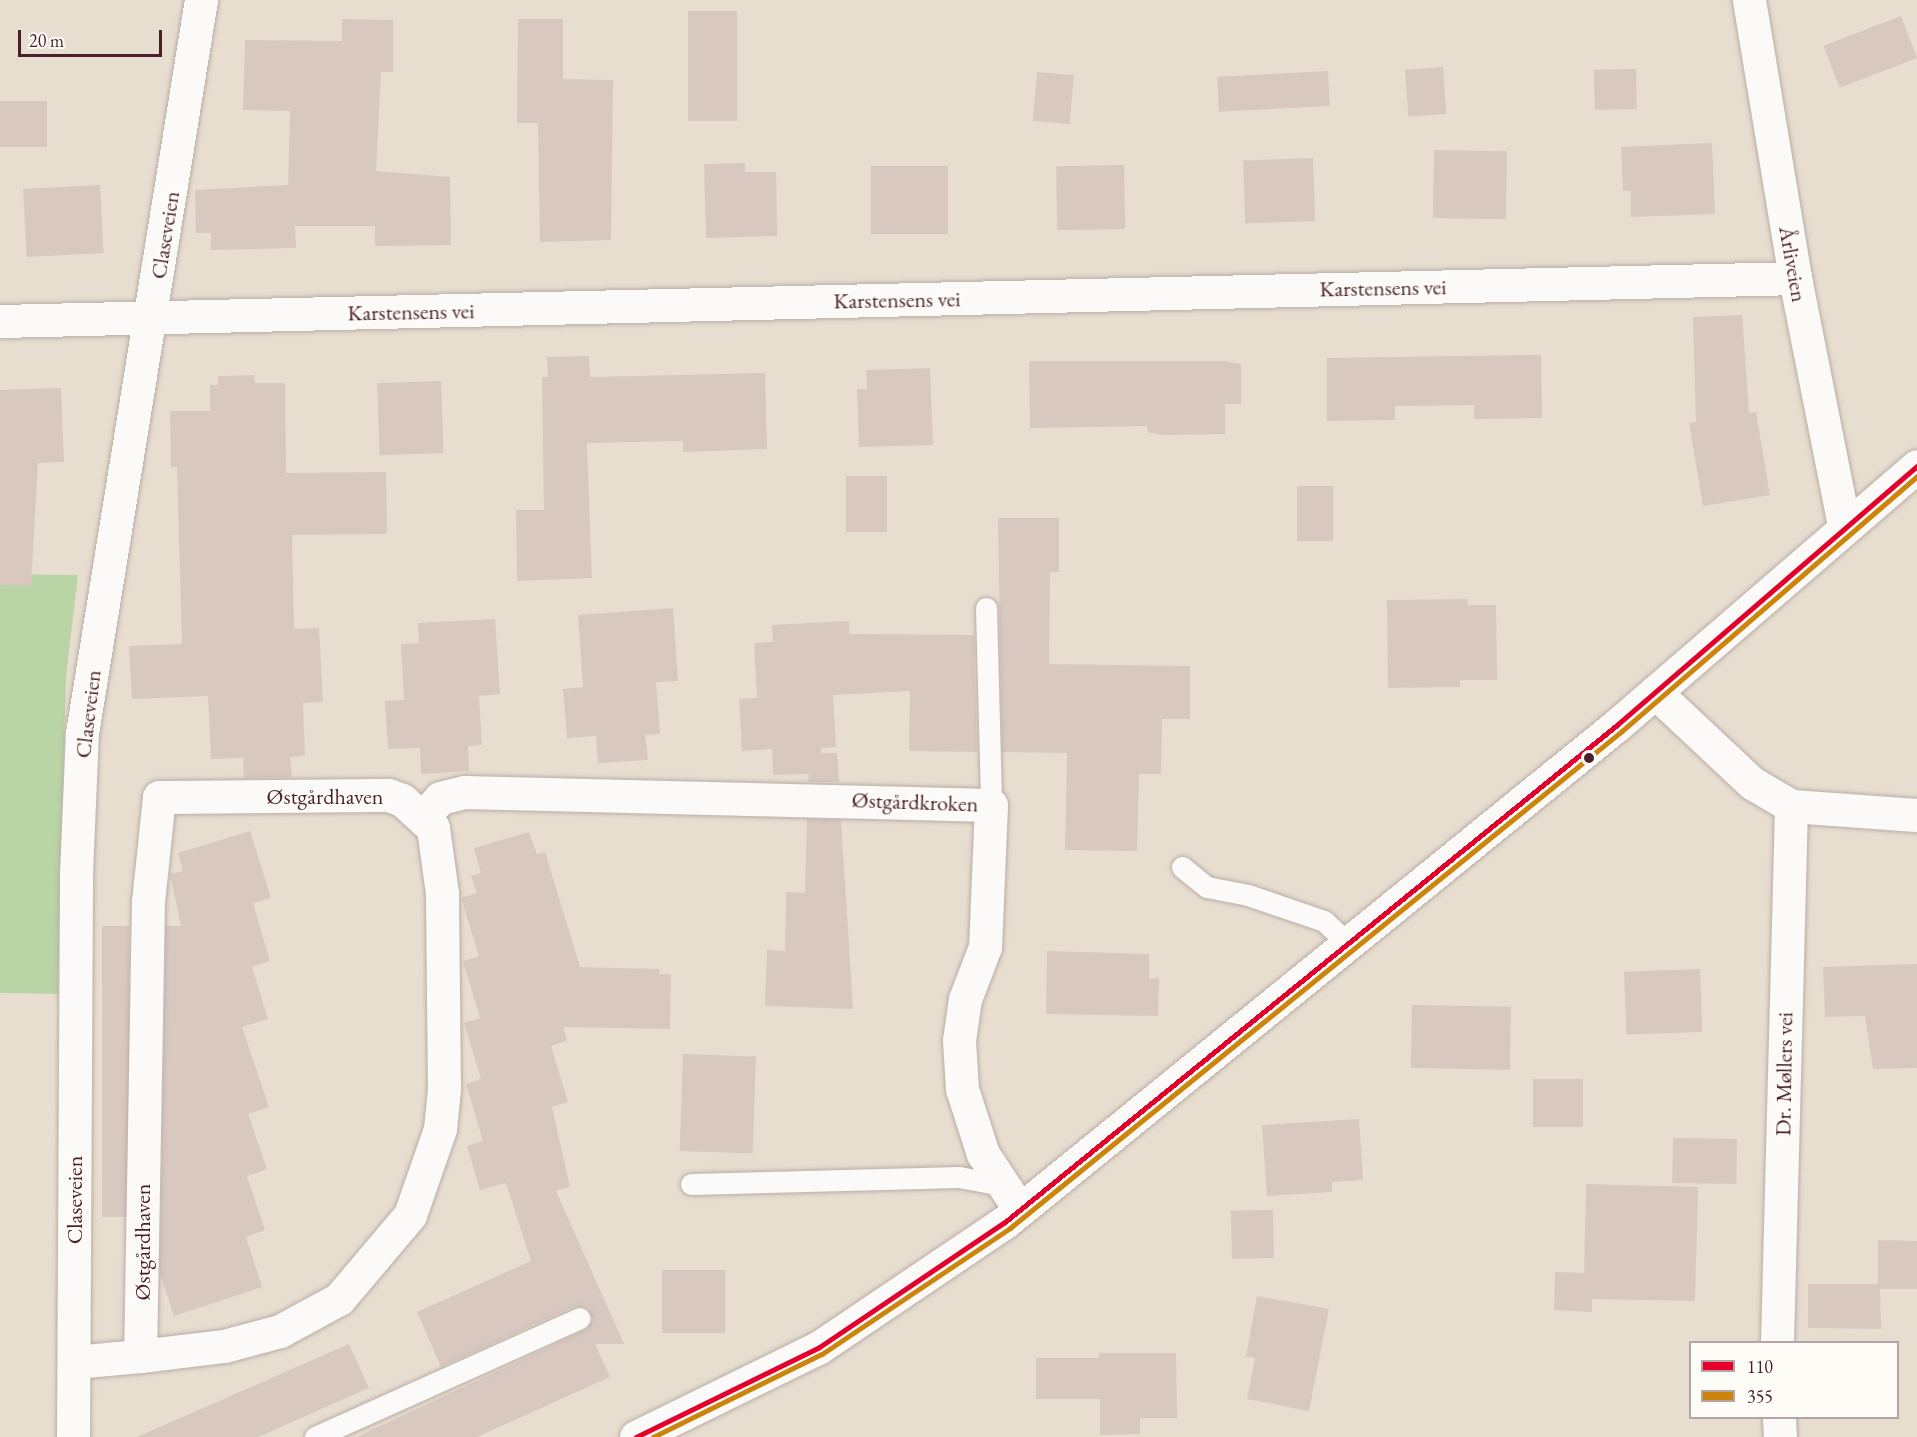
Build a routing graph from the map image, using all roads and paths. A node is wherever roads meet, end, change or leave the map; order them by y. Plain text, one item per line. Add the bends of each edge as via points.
1 (201, 0) edge
2 (1749, 0) edge
3 (1795, 278) junction
4 (152, 319) junction
5 (0, 321) edge
6 (1917, 466) edge
7 (1844, 526) junction
8 (986, 608) dead end
9 (1655, 692) junction
10 (991, 805) junction
11 (1791, 806) junction
12 (1917, 815) edge
13 (424, 816) junction
14 (1182, 867) dead end
15 (1348, 943) junction
16 (691, 1184) dead end
17 (1010, 1197) junction
18 (580, 1318) dead end
19 (1777, 1341) edge
20 (140, 1356) junction
21 (74, 1362) junction
22 (1779, 1419) edge
23 (73, 1437) edge
24 (315, 1437) edge
25 (636, 1437) edge
26 (1780, 1437) edge

1 - 4 street, Claseveien
2 - 3 street, Årliveien
3 - 4 street, Karstensens vei
3 - 7 street, Årliveien
4 - 5 street, Karstensens vei
4 - 21 street, Claseveien via 82,733 76,874
6 - 7 street
7 - 9 street
8 - 10 lane
9 - 11 street via 1752,783
9 - 15 street
10 - 13 street, Østgårdkroken via 464,792 440,798
10 - 17 street, Østgårdkroken via 985,947 965,999 959,1040 968,1121
11 - 12 street
11 - 19 street, Dr. Møllers vei
13 - 20 street via 437,843 442,893 444,1089 440,1128 419,1198 384,1249 322,1311 255,1339
13 - 20 street, Østgårdhaven via 388,795 159,797 149,891
14 - 15 lane via 1207,887 1248,895 1324,921
15 - 17 street
16 - 17 lane via 958,1177
17 - 25 street via 818,1348
18 - 24 lane
20 - 21 street
21 - 23 street, Claseveien
22 - 26 street

